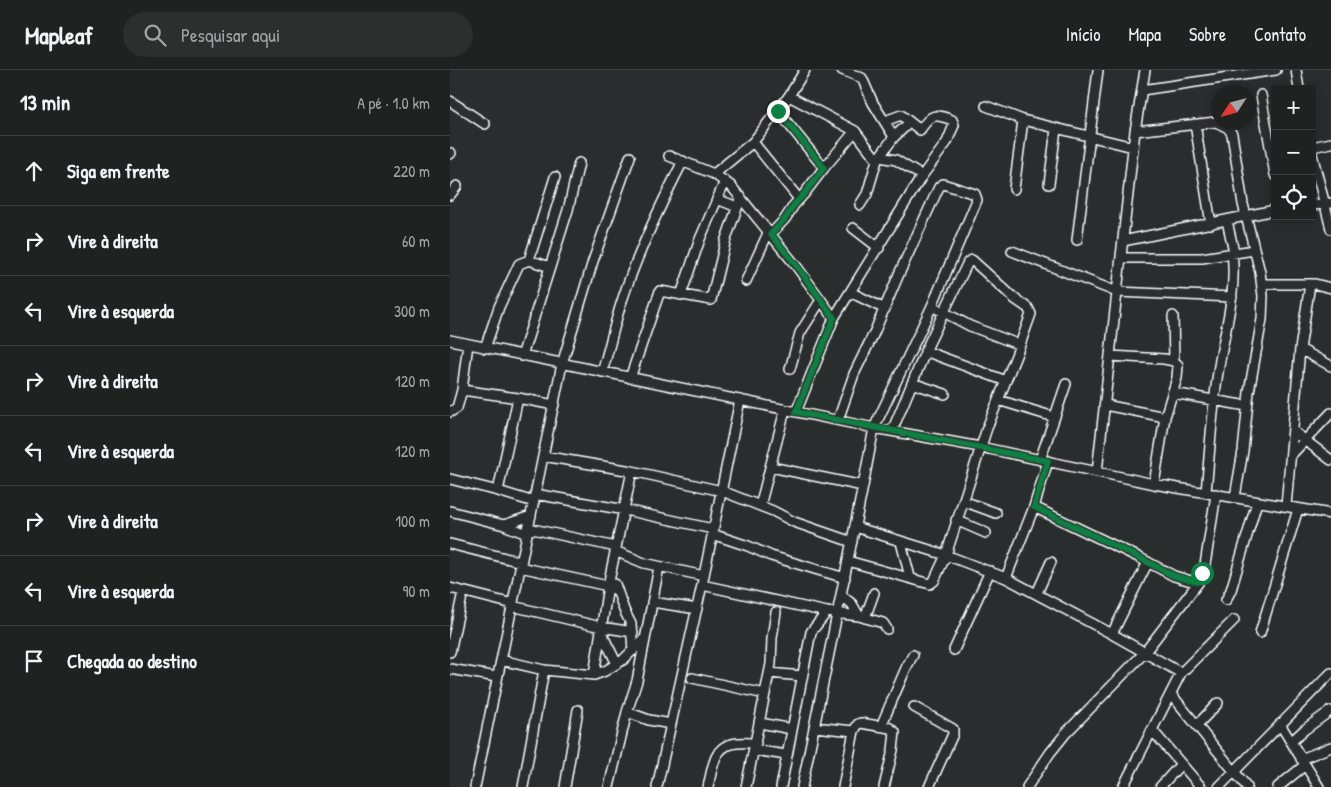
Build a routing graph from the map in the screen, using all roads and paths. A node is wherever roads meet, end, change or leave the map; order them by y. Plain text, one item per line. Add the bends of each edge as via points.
1 (805, 70) edge
2 (842, 70) edge
3 (1098, 70) edge
4 (1145, 70) edge
5 (1276, 70) edge
6 (1296, 70) edge
7 (1298, 85) edge
8 (1142, 90) junction
9 (1261, 95) dead end
10 (789, 96) junction
11 (450, 101) edge
12 (986, 106) dead end
13 (778, 111) junction
14 (1023, 120) junction
15 (884, 121) junction
16 (910, 122) junction
17 (485, 124) dead end
18 (1195, 124) junction
19 (1056, 129) junction
20 (855, 131) junction
21 (1135, 131) junction
22 (894, 136) junction
23 (1090, 137) junction
24 (753, 142) junction
25 (1331, 143) edge
26 (1316, 146) edge
27 (1134, 147) junction
28 (1271, 152) edge
29 (669, 156) dead end
30 (630, 157) dead end
31 (878, 159) junction
32 (683, 161) junction
33 (579, 163) dead end
34 (1316, 166) edge
35 (824, 168) junction
36 (714, 174) junction
37 (922, 176) junction
38 (555, 177) dead end
39 (726, 181) junction
40 (1049, 184) dead end
41 (457, 186) dead end
42 (1014, 189) dead end
43 (450, 196) edge
44 (741, 197) junction
45 (799, 199) junction
46 (718, 200) junction
47 (1328, 204) edge
48 (860, 205) dead end
49 (737, 207) junction
50 (1271, 211) edge
51 (1246, 217) junction
52 (1227, 221) junction
53 (1211, 224) junction
54 (853, 228) dead end
55 (1331, 229) edge
56 (770, 232) junction
57 (1077, 240) dead end
58 (1123, 241) junction
59 (879, 248) junction
60 (1254, 250) junction
61 (1012, 251) dead end
62 (1233, 253) junction
63 (1121, 258) junction
64 (529, 260) junction
65 (550, 267) junction
66 (746, 281) dead end
67 (1262, 284) junction
68 (1310, 284) junction
69 (1331, 288) edge
70 (850, 292) junction
71 (1117, 292) junction
72 (682, 295) junction
73 (1232, 297) junction
74 (821, 300) junction
75 (932, 306) junction
76 (885, 309) junction
77 (943, 312) junction
78 (1173, 316) dead end
79 (834, 318) junction
80 (917, 339) junction
81 (450, 340) edge
82 (468, 344) junction
83 (1020, 345) junction
84 (927, 347) junction
85 (485, 348) junction
86 (1300, 349) junction
87 (522, 356) junction
88 (1110, 356) junction
89 (1174, 361) junction
90 (562, 364) junction
91 (1331, 366) edge
92 (790, 369) dead end
93 (602, 372) junction
94 (630, 378) junction
95 (1006, 381) junction
96 (912, 383) junction
97 (1066, 384) dead end
98 (462, 390) junction
99 (1173, 393) junction
100 (945, 394) dead end
101 (518, 398) junction
102 (1216, 399) junction
103 (740, 400) junction
104 (998, 400) junction
105 (554, 405) junction
106 (1105, 405) junction
107 (1248, 406) junction
108 (785, 410) junction
109 (450, 412) edge
110 (796, 412) junction
111 (1331, 413) edge
112 (1054, 417) junction
113 (1164, 417) junction
114 (838, 420) junction
115 (874, 428) junction
116 (892, 430) junction
117 (1293, 431) junction
118 (1306, 440) junction
119 (980, 447) junction
120 (1292, 454) junction
121 (543, 456) junction
122 (1330, 458) edge
123 (1044, 460) junction
124 (771, 466) junction
125 (632, 471) junction
126 (1097, 472) junction
127 (450, 479) edge
128 (1154, 484) junction
129 (863, 486) junction
130 (498, 491) junction
131 (722, 491) junction
132 (1206, 492) junction
133 (1216, 494) junction
134 (1235, 497) junction
135 (534, 498) junction
136 (963, 500) junction
137 (1257, 502) junction
138 (760, 506) junction
139 (1286, 506) junction
140 (1034, 507) junction
141 (1298, 509) junction
142 (625, 510) junction
143 (450, 511) edge
144 (1330, 512) edge
145 (996, 513) dead end
146 (531, 516) junction
147 (956, 520) junction
148 (504, 525) junction
149 (855, 527) junction
150 (528, 531) junction
151 (713, 531) junction
152 (986, 533) dead end
153 (852, 542) junction
154 (901, 542) junction
155 (450, 544) edge
156 (616, 549) junction
157 (946, 556) junction
158 (848, 561) junction
159 (906, 562) junction
160 (1051, 562) dead end
161 (1148, 562) junction
162 (521, 564) junction
163 (660, 566) junction
164 (611, 570) junction
165 (990, 572) junction
166 (895, 573) junction
167 (910, 577) junction
168 (845, 578) junction
169 (1006, 578) junction
170 (703, 580) junction
171 (1198, 582) junction
172 (608, 586) junction
173 (450, 588) edge
174 (616, 590) junction
175 (463, 592) junction
176 (874, 593) dead end
177 (1037, 593) junction
178 (841, 595) junction
179 (1226, 600) dead end
180 (652, 602) junction
181 (512, 605) junction
182 (697, 609) junction
183 (776, 612) dead end
184 (827, 612) junction
185 (837, 612) junction
186 (862, 617) junction
187 (1234, 620) dead end
188 (888, 629) dead end
189 (601, 630) junction
190 (633, 632) junction
191 (1112, 634) junction
192 (1260, 634) dead end
193 (644, 638) junction
194 (954, 650) dead end
195 (633, 651) junction
196 (450, 652) edge
197 (1145, 652) junction
198 (913, 655) dead end
199 (501, 660) junction
200 (617, 664) junction
201 (450, 669) edge
202 (544, 670) junction
203 (769, 673) junction
204 (1181, 673) junction
205 (1331, 673) edge
206 (594, 674) junction
207 (802, 676) junction
208 (497, 677) junction
209 (692, 678) dead end
210 (765, 694) junction
211 (1171, 694) junction
212 (1218, 703) dead end
213 (914, 706) dead end
214 (578, 710) dead end
215 (1330, 711) dead end
216 (627, 712) junction
217 (760, 722) junction
218 (672, 724) junction
219 (1280, 724) junction
220 (1197, 725) junction
221 (881, 726) junction
222 (814, 727) junction
223 (792, 729) junction
224 (1152, 730) junction
225 (854, 732) junction
226 (1291, 742) junction
227 (755, 746) junction
228 (1331, 747) edge
229 (786, 755) junction
230 (1303, 762) junction
231 (1181, 764) junction
232 (1234, 770) junction
233 (475, 787) edge
234 (523, 787) edge
235 (566, 787) edge
236 (609, 787) edge
237 (657, 787) edge
238 (708, 787) edge
239 (746, 787) edge
240 (781, 787) edge
241 (802, 787) edge
242 (843, 787) edge
243 (884, 787) edge
244 (929, 787) edge
245 (1027, 787) edge
246 (1123, 787) edge
247 (1160, 787) edge
248 (1201, 787) edge
249 (1219, 787) edge
250 (1247, 787) edge
251 (1278, 787) edge
252 (1319, 787) edge

1 - 10 street
2 - 15 street via 862,78
3 - 23 street
4 - 8 street
5 - 8 street
6 - 7 street
8 - 21 street
9 - 28 street
10 - 13 street
10 - 20 street
11 - 17 street
12 - 14 street
13 - 24 street
13 - 35 street
14 - 19 street
14 - 42 street
15 - 16 street via 900,115
15 - 22 street
16 - 22 street
16 - 37 street via 920,130 928,118 936,115 952,120 954,125
18 - 21 street
18 - 51 street via 1216,122 1232,134
18 - 53 street
19 - 23 street
19 - 40 street
20 - 31 street
20 - 35 street
21 - 27 street
22 - 31 street
23 - 27 street
23 - 57 street
24 - 36 street
24 - 45 street
25 - 26 street
27 - 58 street
29 - 32 street
30 - 90 street via 593,261
31 - 37 street via 896,160
31 - 48 street via 867,194
32 - 36 street
32 - 93 street via 634,266
33 - 65 street
34 - 47 street
35 - 45 street
36 - 39 street
37 - 59 street
38 - 64 street
39 - 44 street
39 - 46 street
41 - 43 street
44 - 49 street
44 - 56 street
45 - 56 street via 785,219
46 - 49 street
46 - 72 street via 700,239
47 - 55 street
49 - 72 street via 712,300
50 - 51 street
51 - 52 street
51 - 60 street
52 - 53 street
52 - 62 street
53 - 58 street
54 - 59 street
56 - 66 street
56 - 74 street
58 - 63 street
59 - 70 street
60 - 62 street
60 - 67 street
61 - 71 street
62 - 63 street via 1202,258
62 - 73 street
63 - 71 street
64 - 65 street
64 - 85 street via 518,266
65 - 87 street
67 - 68 street
67 - 107 street via 1262,319
68 - 69 street
68 - 86 street
70 - 76 street
70 - 79 street
71 - 73 street
71 - 88 street
72 - 94 street via 660,292
73 - 102 street
74 - 79 street
74 - 92 street via 800,333
75 - 76 street via 978,199 975,194 943,184
75 - 77 street
75 - 80 street
76 - 114 street via 854,374
77 - 83 street
77 - 83 street via 971,260 1029,310
77 - 84 street
78 - 89 street
79 - 110 street
80 - 84 street
80 - 115 street
81 - 82 street
82 - 85 street
82 - 98 street
83 - 95 street
84 - 95 street
84 - 96 street
85 - 87 street
86 - 91 street
86 - 117 street
87 - 90 street
88 - 89 street
88 - 106 street
89 - 99 street via 1179,370
90 - 93 street
90 - 105 street
93 - 94 street
94 - 103 street
95 - 104 street
96 - 100 street
96 - 116 street
97 - 112 street
98 - 101 street
98 - 109 street via 457,408
99 - 102 street
99 - 113 street
101 - 105 street
101 - 130 street
102 - 107 street
102 - 132 street
103 - 108 street
103 - 131 street
104 - 112 street
104 - 119 street
105 - 121 street
106 - 113 street
106 - 126 street
107 - 134 street
108 - 110 street
108 - 124 street
110 - 114 street
111 - 118 street
112 - 123 street
113 - 128 street
114 - 115 street
115 - 116 street
115 - 129 street
116 - 119 street
117 - 118 street
117 - 120 street
118 - 120 street
118 - 122 street
119 - 123 street
119 - 136 street
120 - 139 street
121 - 125 street
121 - 135 street
123 - 126 street
123 - 140 street
124 - 129 street
124 - 138 street
125 - 131 street
125 - 142 street
126 - 128 street
127 - 130 street
128 - 132 street
129 - 149 street
130 - 135 street
131 - 138 street
131 - 151 street
132 - 133 street
133 - 134 street
133 - 171 street via 1205,566
134 - 137 street
135 - 142 street
135 - 146 street
136 - 145 street
136 - 147 street
137 - 139 street
137 - 179 street
138 - 153 street via 794,522
139 - 141 street
140 - 161 street
140 - 169 street
141 - 144 street
141 - 192 street
142 - 151 street
142 - 156 street
143 - 148 street
146 - 148 street
146 - 150 street
147 - 152 street
147 - 157 street
148 - 150 street
149 - 153 street
149 - 154 street
150 - 156 street
150 - 162 street
151 - 168 street via 771,556
151 - 170 street
153 - 158 street
154 - 157 street
154 - 159 street
155 - 162 street
156 - 163 street via 637,561
156 - 164 street
157 - 165 street
157 - 167 street via 932,583
158 - 166 street
158 - 168 street
159 - 166 street
159 - 167 street
160 - 177 street
161 - 171 street via 1174,576
161 - 191 street
162 - 172 street
162 - 181 street
163 - 170 street
163 - 180 street
164 - 172 street
164 - 174 street
165 - 169 street
165 - 194 street
166 - 167 street
168 - 178 street
169 - 177 street
170 - 182 street
170 - 184 street
171 - 197 street
172 - 174 street
172 - 189 street
173 - 175 street
174 - 190 street
175 - 181 street
175 - 196 street
176 - 186 street
177 - 191 street
178 - 185 street
178 - 186 street
180 - 182 street
180 - 193 street
181 - 189 street
181 - 199 street
182 - 218 street
183 - 203 street
184 - 185 street
184 - 207 street via 810,632
185 - 186 street
185 - 222 street
186 - 188 street via 882,623
187 - 204 street
189 - 190 street
189 - 200 street
189 - 206 street
190 - 195 street
191 - 197 street
193 - 195 street
193 - 216 street via 637,681
195 - 200 street
197 - 204 street
197 - 245 street via 1066,733
198 - 221 street
199 - 202 street
199 - 208 street
200 - 206 street
201 - 208 street
202 - 206 street
202 - 234 street
203 - 207 street
203 - 210 street
204 - 211 street
205 - 219 street
207 - 223 street
208 - 233 street
209 - 210 street
210 - 217 street
211 - 220 street
211 - 224 street
212 - 220 street
213 - 244 street via 953,729
214 - 235 street
215 - 226 street
216 - 218 street
216 - 236 street
217 - 223 street
217 - 227 street
218 - 237 street
219 - 226 street
219 - 232 street
220 - 232 street
221 - 225 street via 861,723
221 - 243 street via 892,729 895,734
222 - 225 street
222 - 241 street
223 - 229 street
224 - 231 street
224 - 246 street
225 - 242 street
226 - 230 street
227 - 229 street
227 - 238 street via 732,744 723,748 714,759
227 - 239 street
228 - 230 street
229 - 240 street
230 - 251 street
230 - 252 street
231 - 247 street
231 - 248 street
232 - 249 street
232 - 250 street

